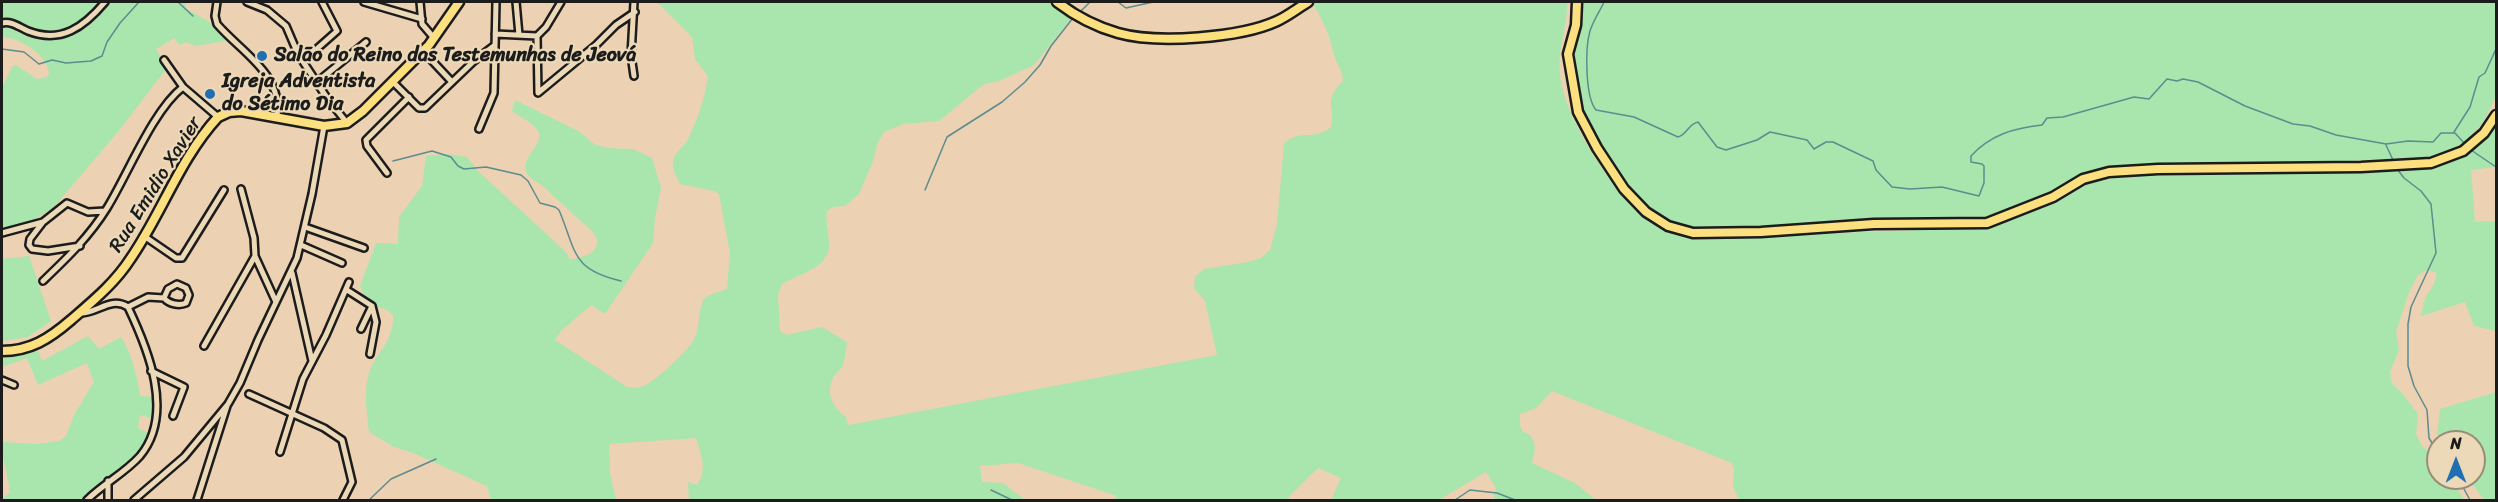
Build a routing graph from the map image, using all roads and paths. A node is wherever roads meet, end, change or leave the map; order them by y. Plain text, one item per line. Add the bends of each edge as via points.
1 (105, 2) edge
2 (217, 2) edge
3 (247, 2) edge
4 (322, 2) edge
5 (364, 2) edge
6 (420, 2) edge
7 (459, 2) edge
8 (496, 2) edge
9 (516, 2) edge
10 (561, 2) edge
11 (634, 2) edge
12 (1057, 2) edge
13 (1308, 2) edge
14 (1577, 2) edge
15 (377, 3) edge
16 (635, 12) junction
17 (422, 19) junction
18 (2, 23) edge
19 (495, 34) junction
20 (519, 35) junction
21 (537, 36) junction
22 (434, 38) junction
23 (366, 42) dead end
24 (495, 45) junction
25 (423, 51) junction
26 (164, 60) dead end
27 (303, 61) junction
28 (634, 76) dead end
29 (392, 81) junction
30 (317, 82) junction
31 (452, 82) junction
32 (183, 87) junction
33 (409, 98) junction
34 (2496, 115) edge
35 (277, 116) junction
36 (218, 117) junction
37 (347, 123) junction
38 (324, 126) junction
39 (479, 129) dead end
40 (387, 173) dead end
41 (241, 189) dead end
42 (224, 190) dead end
43 (105, 210) junction
44 (43, 222) junction
45 (305, 227) junction
46 (2, 233) edge
47 (144, 236) junction
48 (301, 245) junction
49 (80, 246) junction
50 (364, 248) dead end
51 (255, 256) junction
52 (342, 263) dead end
53 (292, 273) junction
54 (43, 281) dead end
55 (350, 282) dead end
56 (347, 290) junction
57 (164, 298) junction
58 (276, 302) junction
59 (372, 306) junction
60 (128, 307) junction
61 (81, 313) junction
62 (361, 329) dead end
63 (204, 346) dead end
64 (2, 351) edge
65 (370, 354) dead end
66 (312, 361) junction
67 (151, 371) junction
68 (2, 380) edge
69 (14, 385) dead end
70 (249, 394) dead end
71 (228, 404) junction
72 (293, 415) junction
73 (173, 416) dead end
74 (280, 452) dead end
75 (108, 481) junction
76 (87, 501) edge
77 (108, 501) edge
78 (134, 501) edge
79 (197, 501) edge
80 (343, 501) edge

1 - 18 street via 82,23 56,37
2 - 35 street via 217,24 254,58 276,91
3 - 27 street via 267,10 286,26
4 - 27 street via 338,29
5 - 15 street
6 - 17 street
7 - 22 main road
8 - 19 street
9 - 20 street
10 - 21 street
11 - 16 street
12 - 13 main road via 1119,34 1160,38 1241,32 1277,21
14 - 34 main road via 1568,54 1578,112 1624,189 1646,212 1668,226 1693,233 1987,223 2053,197 2083,179 2109,172 2431,163 2463,151 2484,133
15 - 17 street
16 - 21 street via 538,93
16 - 28 street via 631,55
17 - 22 street via 423,27
19 - 20 street
19 - 24 street
20 - 21 street
22 - 25 main road
23 - 30 street
24 - 31 street
24 - 39 street via 494,93
25 - 29 main road
25 - 31 street
26 - 32 street
27 - 30 street
29 - 33 street
29 - 37 main road
30 - 37 street
31 - 33 street via 425,108 419,108
32 - 36 street
32 - 43 street via 162,108
33 - 40 street via 366,141
35 - 36 main road, Rua Emidio Xavier via 234,111
35 - 38 main road, Rua Emidio Xavier
36 - 47 main road, Rua Emidio Xavier via 177,177
37 - 38 main road, Rua Emidio Xavier
38 - 45 street
41 - 51 street
42 - 47 street via 182,258 176,258
43 - 44 street via 88,212 67,203
43 - 49 street
44 - 46 street
44 - 49 street via 30,239 32,249
45 - 48 street
45 - 50 street
47 - 61 main road, Rua Emidio Xavier via 115,281
48 - 52 street
48 - 53 street
49 - 54 street
51 - 58 street
51 - 63 street
53 - 58 street
53 - 66 street
55 - 56 street
56 - 59 street
56 - 66 street
57 - 57 street via 168,289 177,284 186,288 189,295 186,303 179,305
57 - 60 street via 148,297
58 - 71 street
59 - 62 street
59 - 65 street via 376,322
60 - 61 street via 111,303
60 - 67 street
61 - 64 main road, Rua Emidio Xavier via 34,347
66 - 72 street
67 - 73 street via 184,387
67 - 75 street via 156,411 150,439 134,462
68 - 69 street
70 - 72 street
71 - 78 street via 184,457
71 - 79 street
72 - 74 street
72 - 80 street via 324,428 343,442 352,483
75 - 76 street
75 - 77 street

